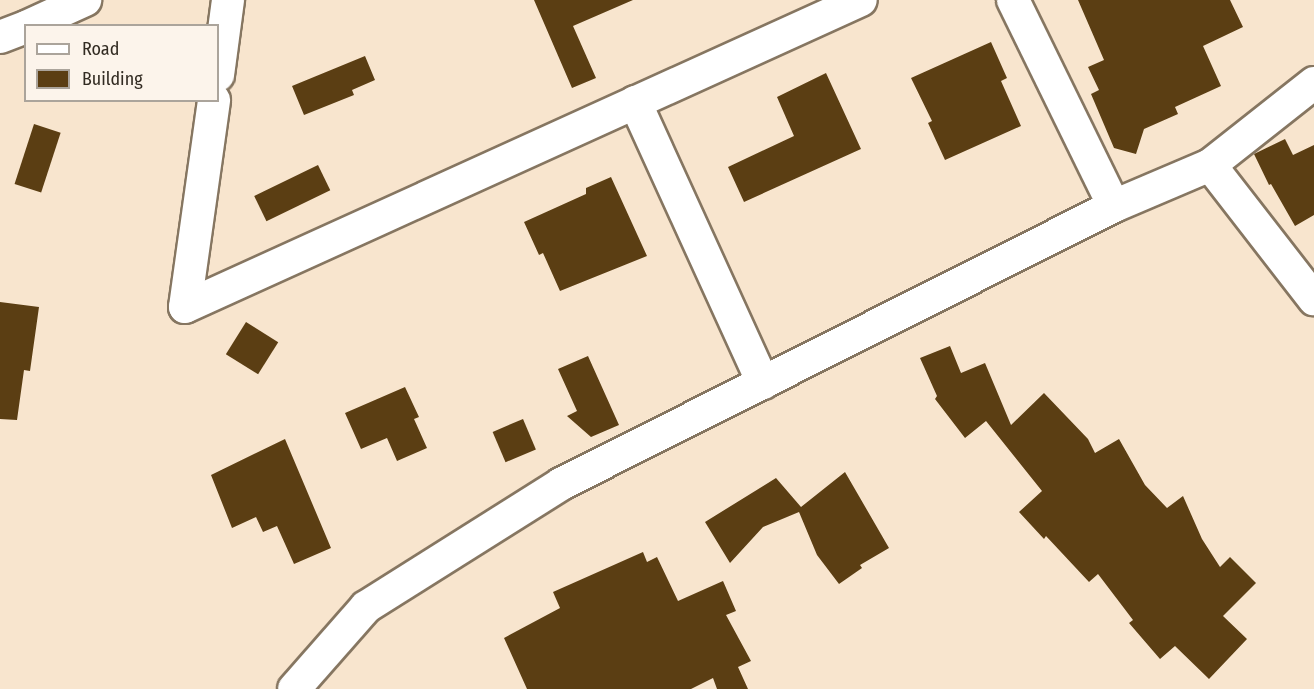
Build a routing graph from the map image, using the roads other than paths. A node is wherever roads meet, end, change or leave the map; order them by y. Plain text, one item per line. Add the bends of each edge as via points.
1 (85, 0) edge
2 (228, 0) edge
3 (861, 0) edge
4 (1013, 0) edge
5 (31, 24) edge
6 (24, 27) edge
7 (0, 37) edge
8 (219, 68) edge
9 (1314, 83) edge
10 (214, 102) edge
11 (635, 102) junction
12 (1210, 165) junction
13 (1114, 206) junction
14 (1314, 299) edge
15 (763, 383) junction
16 (294, 689) edge

1 - 5 street
2 - 8 street
3 - 11 street
4 - 13 street
6 - 7 street
9 - 12 street
10 - 11 street via 185,307
11 - 15 street
12 - 13 street
12 - 14 street
13 - 15 street
15 - 16 street via 561,484 366,607

